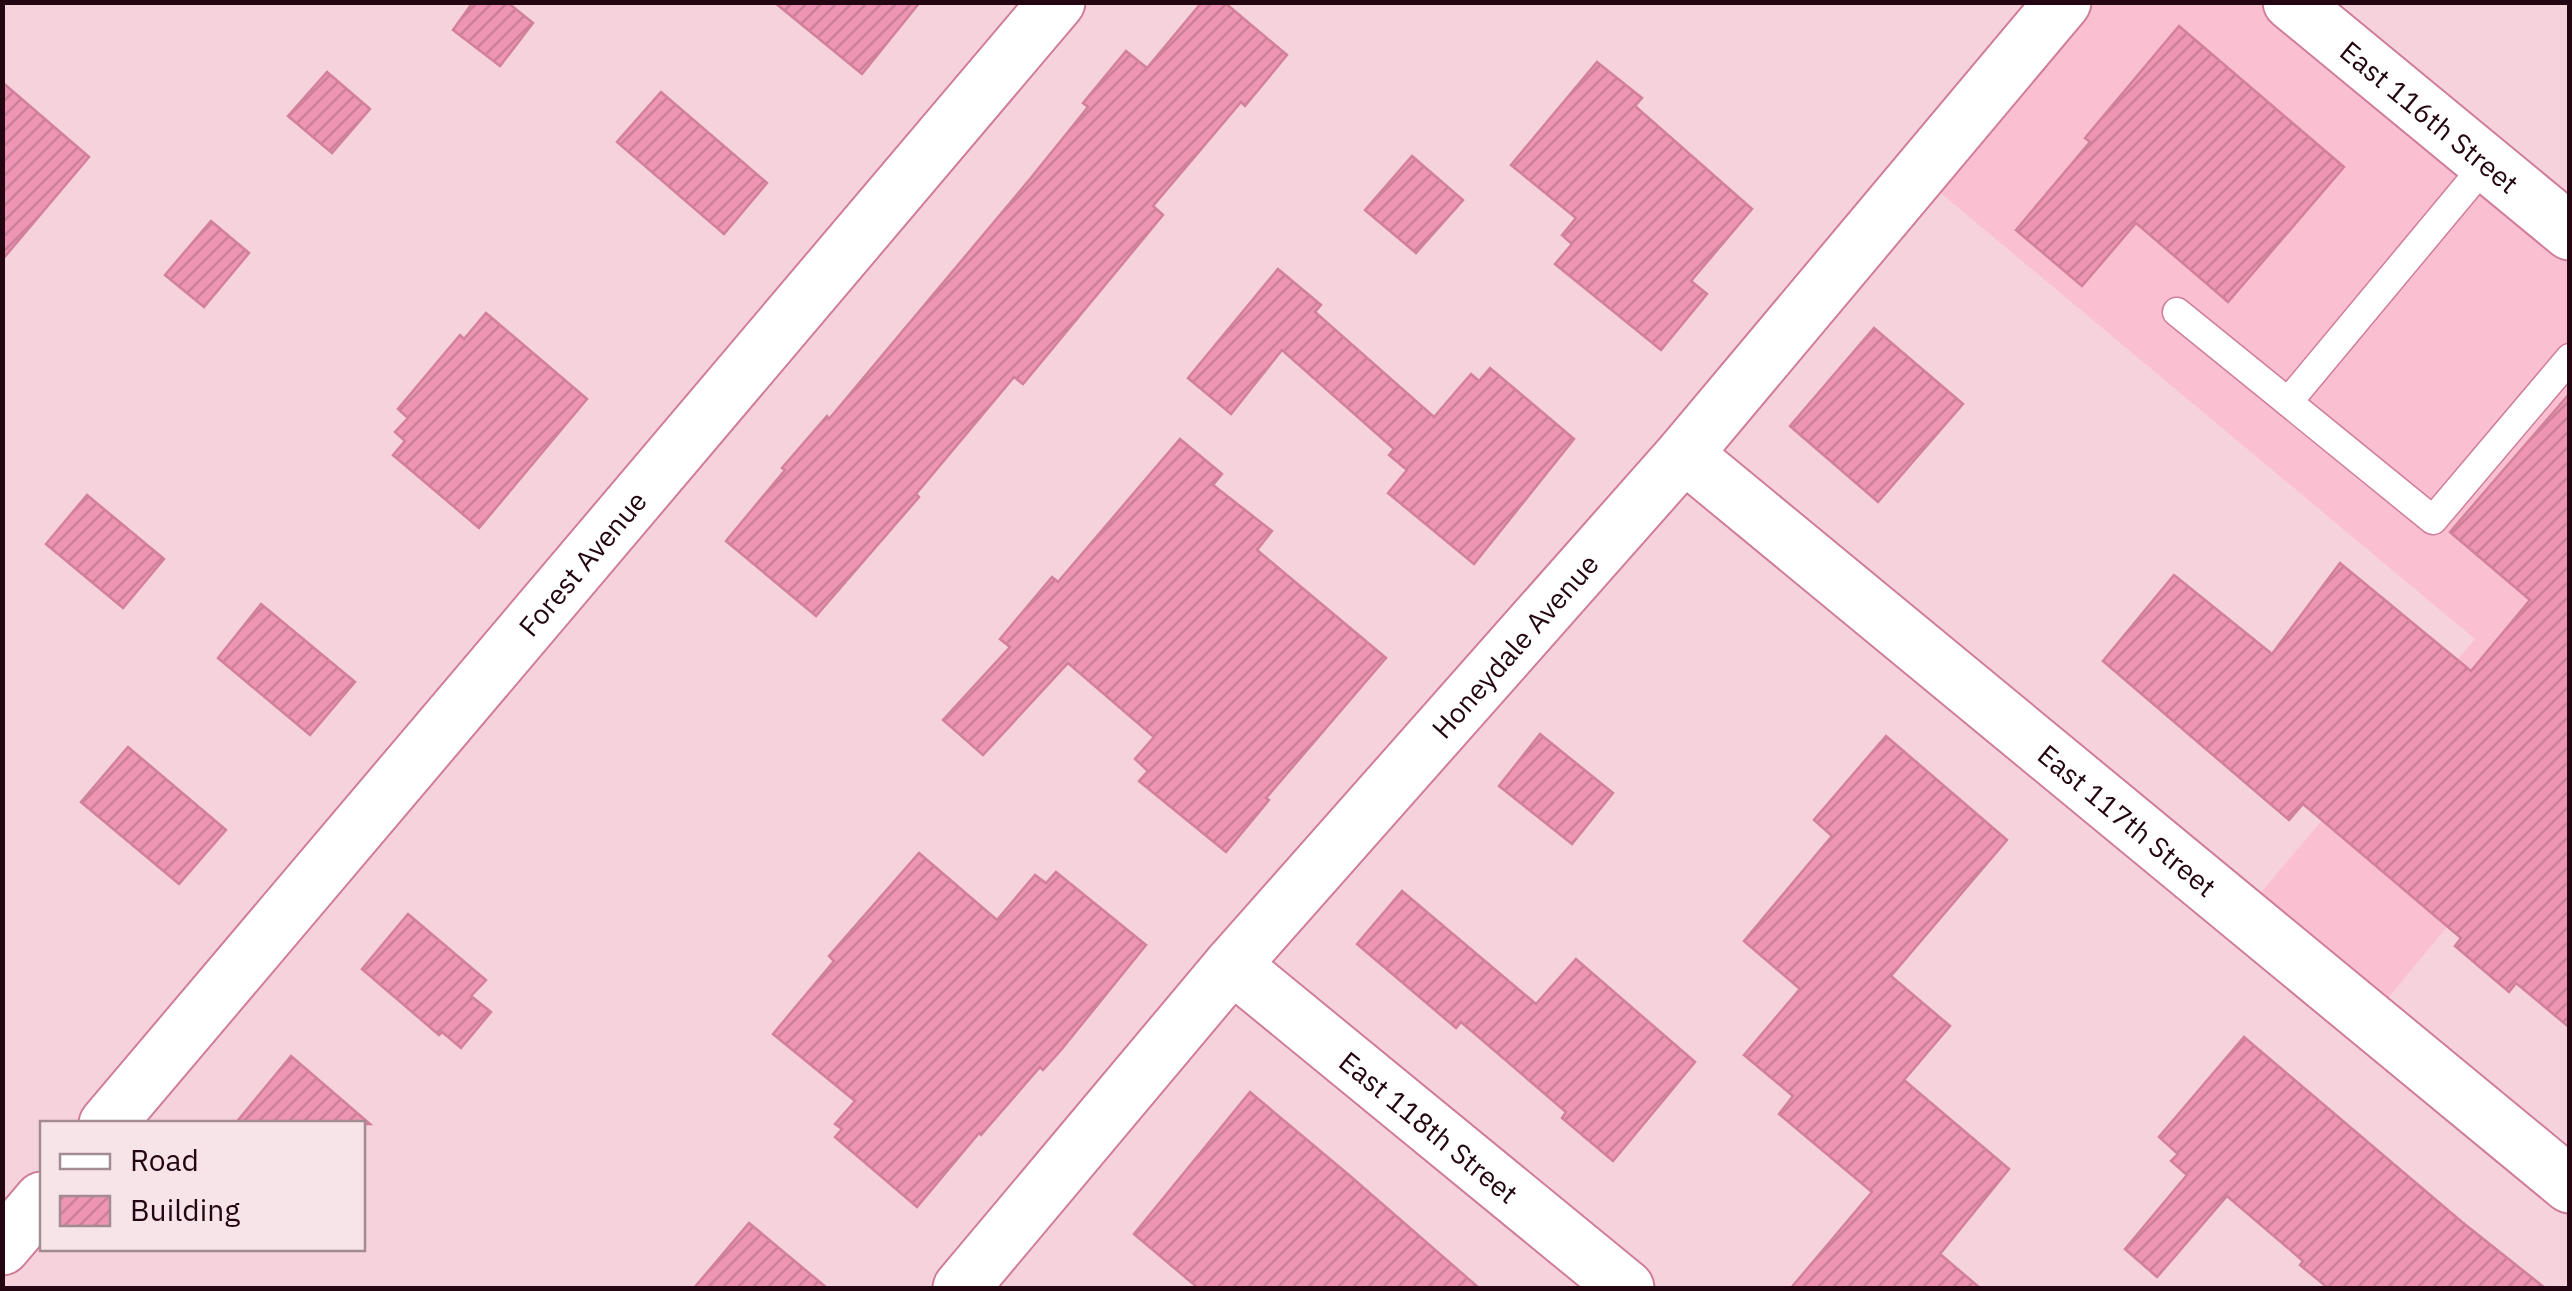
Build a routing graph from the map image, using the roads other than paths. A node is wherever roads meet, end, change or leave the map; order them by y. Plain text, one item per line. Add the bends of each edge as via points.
1 (1057, 2) edge
2 (2063, 2) edge
3 (2291, 2) edge
4 (2486, 164) junction
5 (2570, 232) edge
6 (2178, 312) dead end
7 (2570, 358) edge
8 (2288, 402) junction
9 (1684, 454) junction
10 (1232, 965) junction
11 (110, 1121) edge
12 (2570, 1186) edge
13 (40, 1202) edge
14 (2, 1247) edge
15 (961, 1288) edge
16 (1626, 1288) edge

1 - 11 street, Forest Avenue
2 - 9 street, Honeydale Avenue
3 - 4 street, East 116th Street
4 - 5 street, East 116th Street
4 - 8 lane
6 - 8 lane
7 - 8 lane via 2433,520
9 - 10 street, Honeydale Avenue
9 - 12 street, East 117th Street
10 - 15 street, Honeydale Avenue
10 - 16 street, East 118th Street
13 - 14 street

